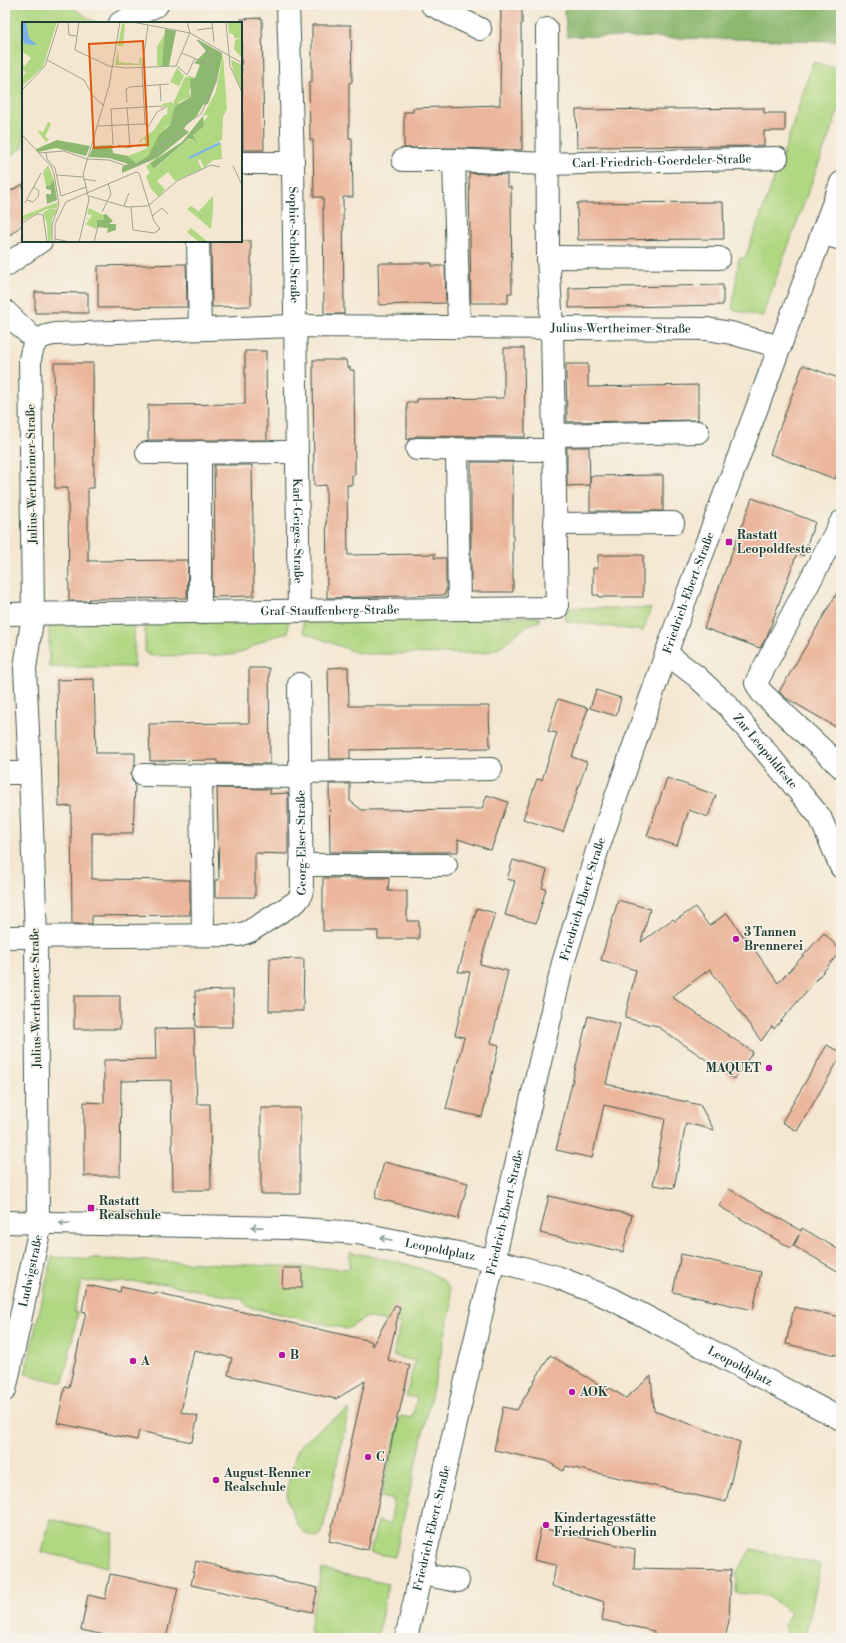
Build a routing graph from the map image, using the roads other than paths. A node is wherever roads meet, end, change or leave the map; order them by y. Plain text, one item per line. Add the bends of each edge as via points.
1 (157, 5) edge
2 (288, 5) edge
3 (432, 5) edge
4 (122, 22) edge
5 (480, 29) dead end
6 (547, 29) dead end
7 (777, 158) dead end
8 (403, 160) dead end
9 (454, 160) junction
10 (242, 163) edge
11 (293, 163) junction
12 (546, 164) junction
13 (841, 183) edge
14 (832, 236) edge
15 (40, 242) edge
16 (198, 242) edge
17 (548, 257) junction
18 (719, 258) dead end
19 (5, 266) edge
20 (5, 311) edge
21 (296, 326) junction
22 (459, 327) junction
23 (552, 328) junction
24 (200, 329) junction
25 (36, 341) junction
26 (780, 347) junction
27 (698, 432) dead end
28 (554, 442) junction
29 (417, 450) dead end
30 (457, 450) junction
31 (200, 452) junction
32 (297, 452) junction
33 (147, 453) dead end
34 (841, 522) edge
35 (673, 523) dead end
36 (555, 524) junction
37 (459, 608) junction
38 (299, 611) junction
39 (200, 613) junction
40 (5, 614) edge
41 (33, 614) junction
42 (667, 654) junction
43 (300, 684) dead end
44 (841, 767) edge
45 (492, 769) dead end
46 (5, 773) edge
47 (30, 773) junction
48 (143, 775) dead end
49 (301, 775) junction
50 (201, 776) junction
51 (301, 865) junction
52 (446, 865) dead end
53 (841, 867) edge
54 (204, 935) junction
55 (5, 937) edge
56 (36, 937) junction
57 (5, 1222) edge
58 (39, 1223) junction
59 (493, 1260) junction
60 (5, 1390) edge
61 (841, 1419) edge
62 (421, 1574) junction
63 (458, 1581) dead end
64 (406, 1638) edge

1 - 4 street
2 - 11 street, Sophie-Scholl-Straße
3 - 5 street
6 - 12 street
7 - 12 street, Carl-Friedrich-Goerdeler-Straße
8 - 9 street
9 - 12 street
9 - 22 street
10 - 11 street
11 - 21 street, Sophie-Scholl-Straße
12 - 17 street
13 - 14 street, Friedrich-Ebert-Straße
14 - 26 street, Friedrich-Ebert-Straße
15 - 19 street
16 - 24 street
17 - 18 street
17 - 23 street
20 - 25 street
21 - 22 street, Julius-Wertheimer-Straße
21 - 24 street, Julius-Wertheimer-Straße
21 - 32 street, Karl-Geiges-Straße
22 - 23 street, Julius-Wertheimer-Straße
23 - 26 street, Julius-Wertheimer-Straße via 707,329
23 - 28 street, Graf-Stauffenberg-Straße
24 - 25 street, Julius-Wertheimer-Straße via 55,334 43,336
25 - 41 street, Julius-Wertheimer-Straße via 30,360
26 - 42 street, Friedrich-Ebert-Straße
27 - 28 street
28 - 30 street
28 - 36 street, Graf-Stauffenberg-Straße
29 - 30 street
30 - 37 street
31 - 32 street
31 - 33 street
31 - 39 street
32 - 38 street, Karl-Geiges-Straße
34 - 44 street via 756,683 761,692
35 - 36 street
36 - 37 street, Graf-Stauffenberg-Straße via 557,608
37 - 38 street, Graf-Stauffenberg-Straße
38 - 39 street, Graf-Stauffenberg-Straße
39 - 41 street, Graf-Stauffenberg-Straße
40 - 41 street, Graf-Stauffenberg-Straße
41 - 47 street, Julius-Wertheimer-Straße via 25,668
42 - 53 street, Zur Leopoldfeste via 696,676 728,706 820,817
42 - 59 street, Friedrich-Ebert-Straße via 597,850 563,963
43 - 49 street, Georg-Elser-Straße
45 - 49 street, Georg-Elser-Straße
46 - 47 street
47 - 56 street, Julius-Wertheimer-Straße
48 - 50 street, Georg-Elser-Straße
49 - 50 street, Georg-Elser-Straße
49 - 51 street, Georg-Elser-Straße
50 - 54 street
51 - 52 street
51 - 54 street, Georg-Elser-Straße via 302,890 296,902 245,934
54 - 56 street, Georg-Elser-Straße
55 - 56 street, Georg-Elser-Straße
56 - 58 street, Julius-Wertheimer-Straße
57 - 58 street, Leopoldplatz
59 -> 58 street, Leopoldplatz via 351,1233 286,1228
58 - 60 street, Ludwigstraße
59 - 61 street, Leopoldplatz via 557,1277 612,1300
59 - 62 street, Friedrich-Ebert-Straße
62 - 63 street
62 - 64 street, Friedrich-Ebert-Straße

